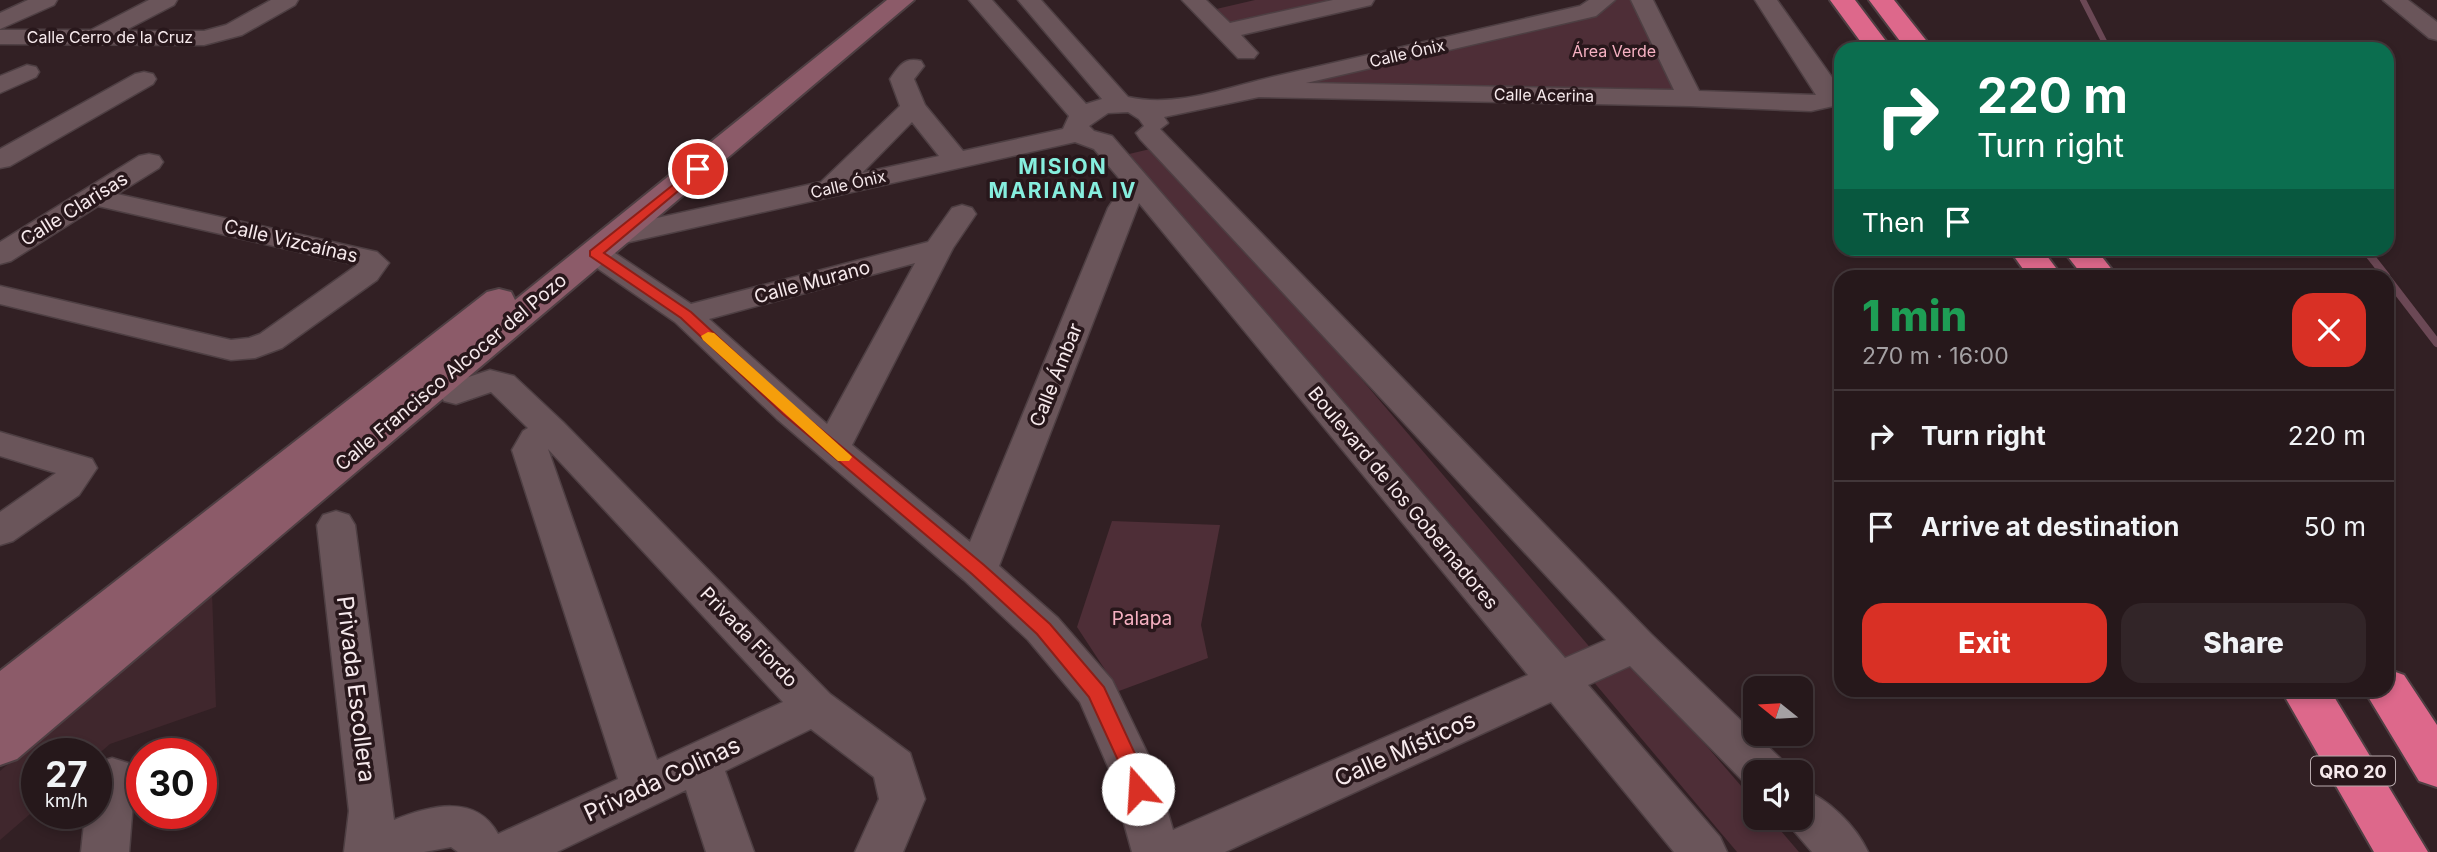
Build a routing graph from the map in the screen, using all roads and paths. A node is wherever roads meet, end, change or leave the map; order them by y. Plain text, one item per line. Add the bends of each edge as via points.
1 (46, 0) edge
2 (166, 0) edge
3 (287, 0) edge
4 (873, 0) edge
5 (902, 0) edge
6 (981, 0) edge
7 (1029, 0) edge
8 (1363, 0) edge
9 (1604, 0) edge
10 (1642, 0) edge
11 (1766, 0) edge
12 (1842, 0) edge
13 (1881, 0) edge
14 (2394, 0) edge
15 (1205, 3) edge
16 (0, 22) edge
17 (1227, 31) junction
18 (2437, 33) edge
19 (0, 37) edge
20 (93, 37) junction
21 (1874, 42) edge
22 (1914, 42) edge
23 (1246, 53) dead end
24 (912, 66) dead end
25 (27, 72) dead end
26 (144, 79) dead end
27 (1311, 83) junction
28 (0, 86) edge
29 (1690, 98) junction
30 (913, 107) junction
31 (1147, 116) junction
32 (1088, 130) junction
33 (7, 151) edge
34 (957, 160) junction
35 (149, 162) dead end
36 (1138, 183) junction
37 (831, 188) junction
38 (94, 197) junction
39 (961, 215) dead end
40 (606, 245) junction
41 (938, 248) junction
42 (0, 256) edge
43 (2083, 256) edge
44 (2094, 270) edge
45 (0, 295) edge
46 (686, 315) junction
47 (456, 393) dead end
48 (551, 430) junction
49 (0, 444) edge
50 (832, 448) junction
51 (335, 525) dead end
52 (0, 531) edge
53 (978, 570) junction
54 (1636, 645) junction
55 (1558, 680) junction
56 (2309, 697) edge
57 (2393, 697) edge
58 (0, 698) edge
59 (815, 707) junction
60 (0, 745) edge
61 (1752, 760) edge
62 (699, 762) junction
63 (2437, 766) edge
64 (644, 788) junction
65 (1813, 821) edge
66 (107, 829) edge
67 (105, 852) edge
68 (368, 852) edge
69 (382, 852) edge
70 (482, 852) edge
71 (509, 852) edge
72 (730, 852) edge
73 (879, 852) edge
74 (1156, 852) edge
75 (1175, 852) edge
76 (1703, 852) edge
77 (1844, 852) edge
78 (2402, 852) edge

1 - 16 street
2 - 20 street
3 - 20 street, Calle Cerro de la Cruz via 219,36
4 - 58 street, Calle Francisco Alcocer del Pozo
5 - 40 street, Calle Francisco Alcocer del Pozo
6 - 32 street, Boulevard de los Gobernadores
7 - 31 street
8 - 17 street
9 - 27 street, Calle Ónix via 1588,11
10 - 29 street
11 - 29 street, Calle Acerina via 1829,91 1829,100
12 - 21 highway
13 - 22 highway
14 - 18 street
15 - 17 street
17 - 23 street
19 - 20 street, Calle Cerro de la Cruz
24 - 30 street via 902,79
25 - 28 street
26 - 33 street
27 - 29 street, Calle Acerina
27 - 31 street, Calle Acerina
30 - 34 street
30 - 37 street
31 - 32 street via 1099,107
31 - 32 street via 1129,142
31 - 54 street
32 - 34 street, Calle Ónix
32 - 36 street, Boulevard de los Gobernadores
34 - 37 street, Calle Ónix
35 - 38 street, Calle Clarisas
36 - 53 street, Calle Ámbar via 1122,208
36 - 55 street, Boulevard de los Gobernadores
37 - 40 street, Calle Ónix
38 - 42 street, Calle Clarisas
38 - 45 street, Calle Vizcaínas via 374,263 366,274 271,341 231,350
39 - 41 street
40 - 46 street
40 - 60 street, Calle Francisco Alcocer del Pozo
41 - 46 street, Calle Murano
41 - 50 street
43 - 44 highway
46 - 50 street
47 - 48 street, Privada Fiordo via 497,382
48 - 59 street, Privada Fiordo
48 - 64 street via 536,439 530,450
49 - 52 street via 79,468 66,485
50 - 53 street
51 - 68 street, Privada Escollera via 372,811
53 - 74 street via 1043,629 1097,692 1132,769
54 - 55 street, Calle Místicos
54 - 61 street
55 - 75 street, Calle Místicos
55 - 76 street, Boulevard de los Gobernadores
56 - 78 highway, QRO 20
57 - 63 highway
59 - 62 street, Privada Colinas
59 - 73 street, Privada Fiordo via 894,767 902,799
62 - 64 street, Privada Colinas
62 - 72 street
64 - 71 street, Privada Colinas
65 - 77 street
66 - 67 street
69 - 70 street via 401,838 444,826 462,828 475,837

